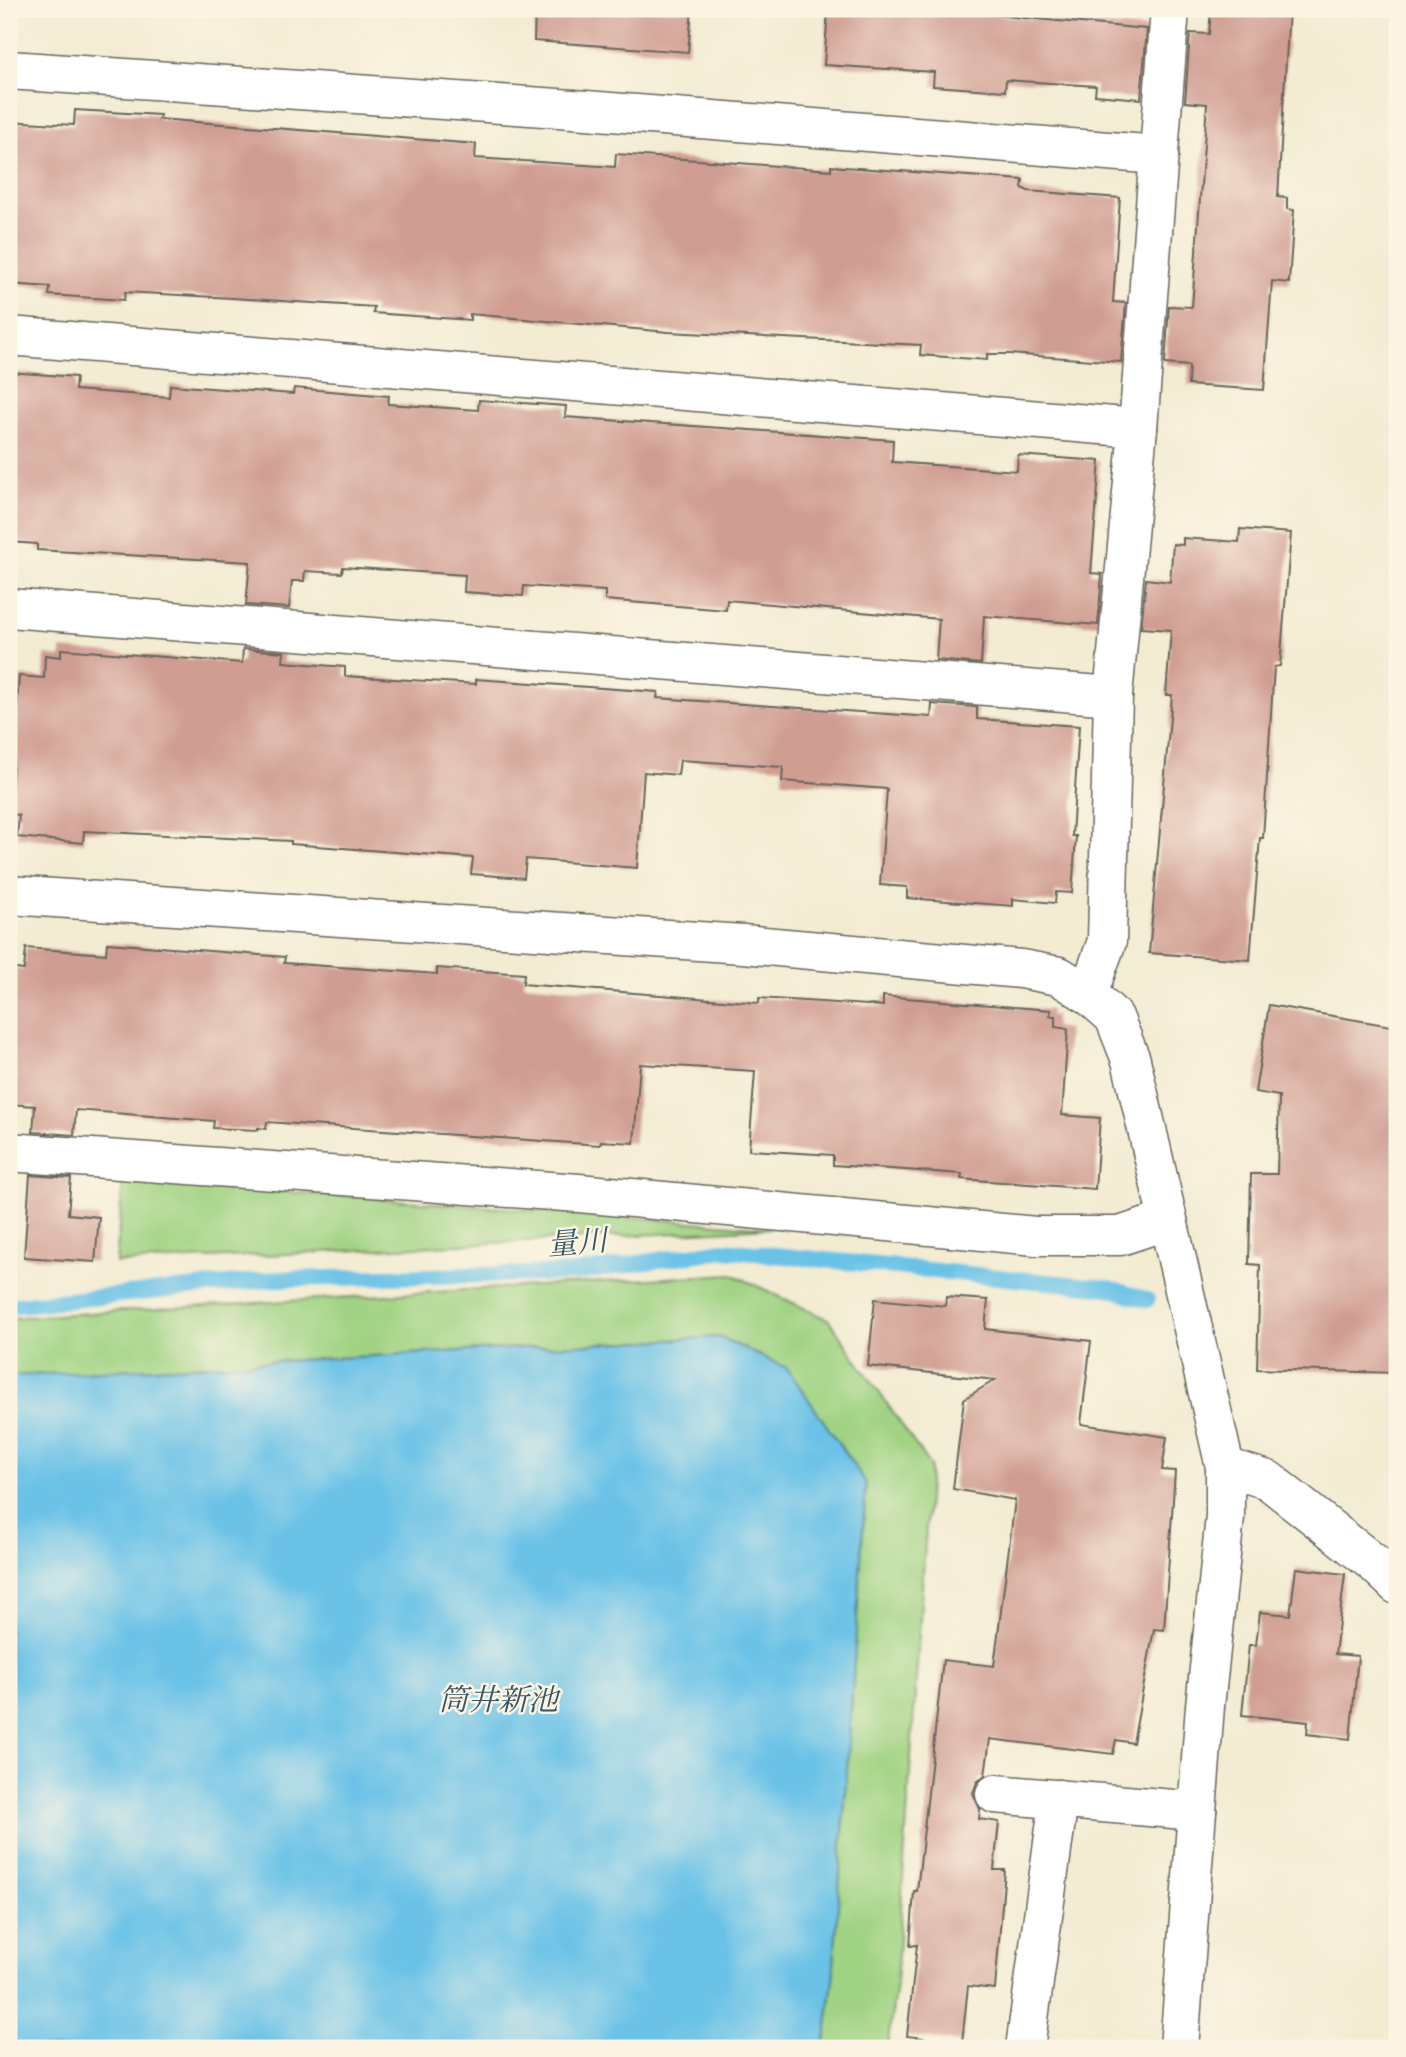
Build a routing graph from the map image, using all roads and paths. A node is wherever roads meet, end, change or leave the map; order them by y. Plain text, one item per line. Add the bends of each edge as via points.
1 (1170, 9) edge
2 (9, 70) edge
3 (1158, 155) junction
4 (9, 336) edge
5 (1139, 428) junction
6 (9, 608) edge
7 (1113, 696) junction
8 (9, 895) edge
9 (1088, 993) junction
10 (9, 1152) edge
11 (1168, 1220) junction
12 (1226, 1467) junction
13 (1397, 1586) edge
14 (995, 1794) dead end
15 (1059, 1799) junction
16 (1197, 1811) junction
17 (1025, 2048) edge
18 (1179, 2048) edge

1 - 3 street
2 - 3 street
3 - 5 street
4 - 5 street
5 - 7 street
6 - 7 street
7 - 9 street via 1107,940
8 - 9 street via 743,944 1021,969 1059,976
9 - 11 street via 1114,1017 1130,1060
10 - 11 street via 579,1193 1036,1236 1120,1236
11 - 12 street
12 - 13 street via 1268,1480
12 - 16 street
14 - 15 street
15 - 16 street
15 - 17 street
16 - 18 street

